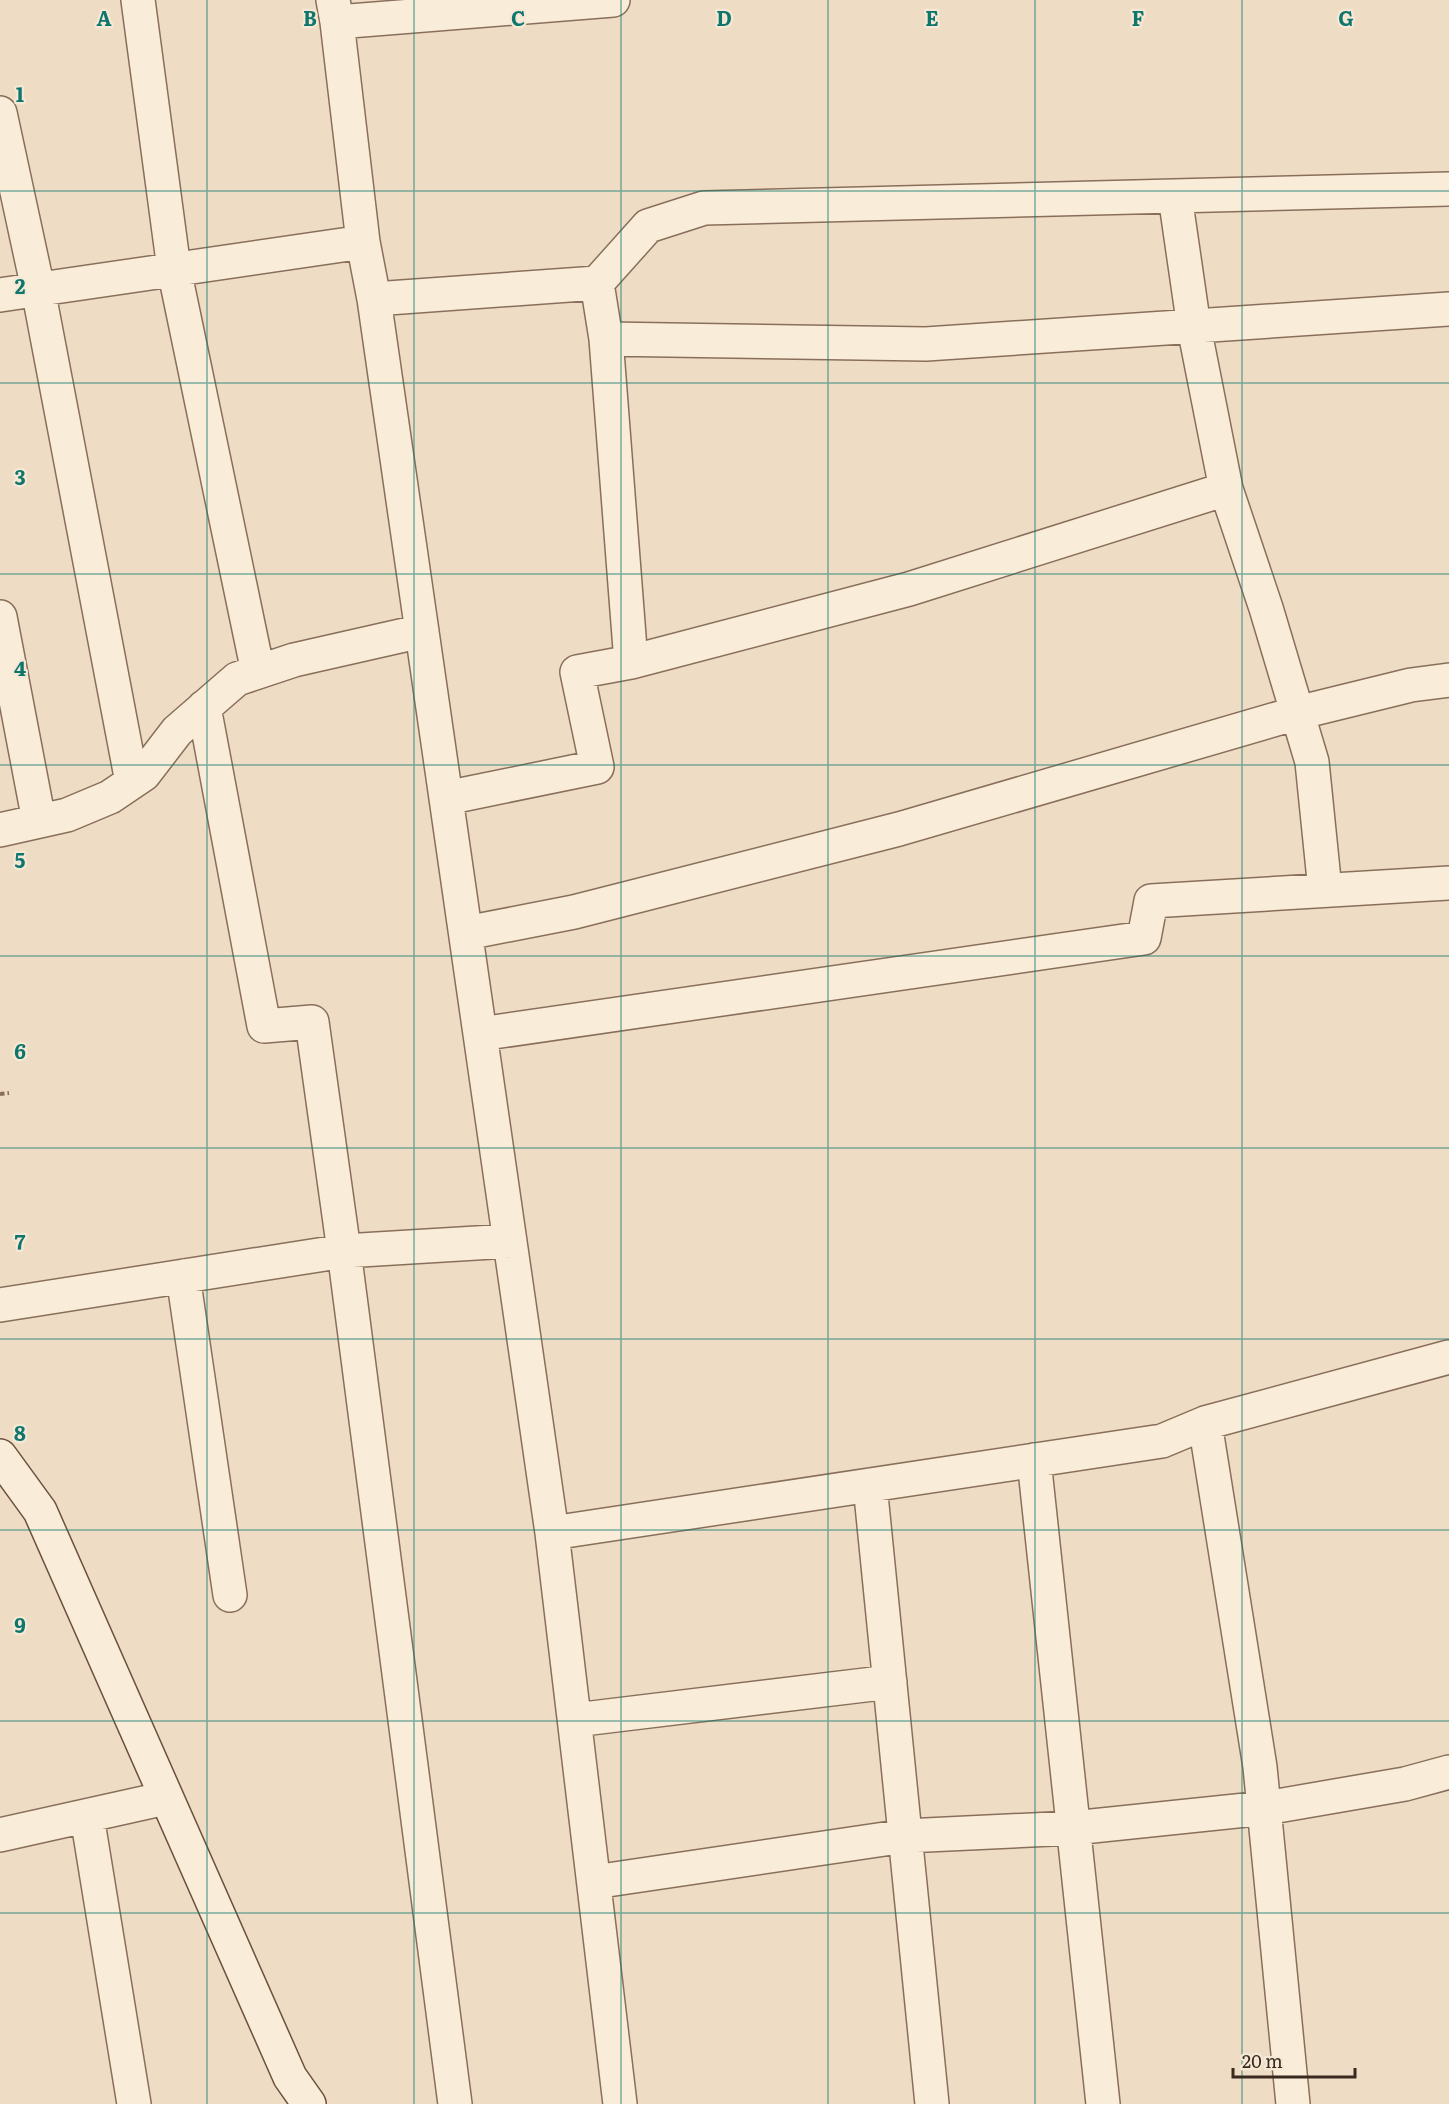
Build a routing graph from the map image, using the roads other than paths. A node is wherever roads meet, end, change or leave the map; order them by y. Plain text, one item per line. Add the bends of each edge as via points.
1 (138, 0) edge
2 (613, 0) edge
3 (335, 11) edge
4 (0, 113) edge
5 (1449, 189) edge
6 (1175, 196) junction
7 (363, 242) junction
8 (174, 269) junction
9 (597, 283) junction
10 (38, 290) junction
11 (0, 295) edge
12 (374, 299) junction
13 (1449, 309) edge
14 (1194, 327) junction
15 (606, 339) junction
16 (1226, 489) junction
17 (0, 618) edge
18 (422, 631) junction
19 (631, 662) junction
20 (258, 672) junction
21 (1449, 680) edge
22 (204, 707) junction
23 (1297, 712) junction
24 (132, 782) junction
25 (447, 798) junction
26 (39, 821) junction
27 (0, 830) edge
28 (1449, 882) edge
29 (1325, 890) junction
30 (466, 933) junction
31 (480, 1034) junction
32 (510, 1241) junction
33 (344, 1251) junction
34 (183, 1276) junction
35 (0, 1305) edge
36 (1449, 1357) edge
37 (1205, 1423) junction
38 (0, 1456) edge
39 (1034, 1460) junction
40 (870, 1485) junction
41 (552, 1533) junction
42 (230, 1596) dead end
43 (890, 1682) junction
44 (575, 1720) junction
45 (1449, 1772) edge
46 (166, 1798) junction
47 (1265, 1808) junction
48 (87, 1816) junction
49 (1073, 1828) junction
50 (0, 1835) edge
51 (905, 1836) junction
52 (594, 1882) junction
53 (134, 2104) edge
54 (309, 2104) edge
55 (455, 2104) edge
56 (621, 2104) edge
57 (932, 2104) edge
58 (1102, 2104) edge
59 (1293, 2104) edge

1 - 8 street
2 - 3 street
3 - 7 street
4 - 10 street
5 - 6 street
6 - 9 street via 704,208 648,226
6 - 14 street
7 - 8 street
7 - 12 street
8 - 10 street
8 - 20 street
9 - 12 street
9 - 15 street
10 - 11 street
10 - 24 street
12 - 18 street
13 - 14 street
14 - 15 street via 926,344
14 - 16 street
15 - 19 street
16 - 19 street via 909,590
16 - 23 street
17 - 26 street
18 - 20 street
18 - 25 street
19 - 25 street via 577,672 597,767
20 - 22 street via 237,680
21 - 23 street
22 - 24 street via 177,731 144,774
22 - 33 street via 264,1026 312,1022
23 - 29 street via 1312,762
23 - 30 street via 899,829 573,912
24 - 26 street via 110,797 67,815
25 - 30 street
26 - 27 street
28 - 29 street
29 - 31 street via 1151,900 1144,938
30 - 31 street
31 - 32 street
32 - 33 street
32 - 41 street
33 - 34 street
33 - 55 street
34 - 35 street
34 - 42 street
36 - 37 street
37 - 39 street via 1162,1441
37 - 47 street
38 - 46 street via 40,1511
39 - 40 street
39 - 49 street
40 - 41 street
40 - 43 street
41 - 44 street
43 - 44 street
43 - 51 street
44 - 52 street
45 - 47 street via 1405,1784
46 - 48 street
46 - 54 street via 290,2077
47 - 49 street
47 - 59 street
48 - 50 street
48 - 53 street
49 - 51 street
49 - 58 street
51 - 52 street
51 - 57 street
52 - 56 street

